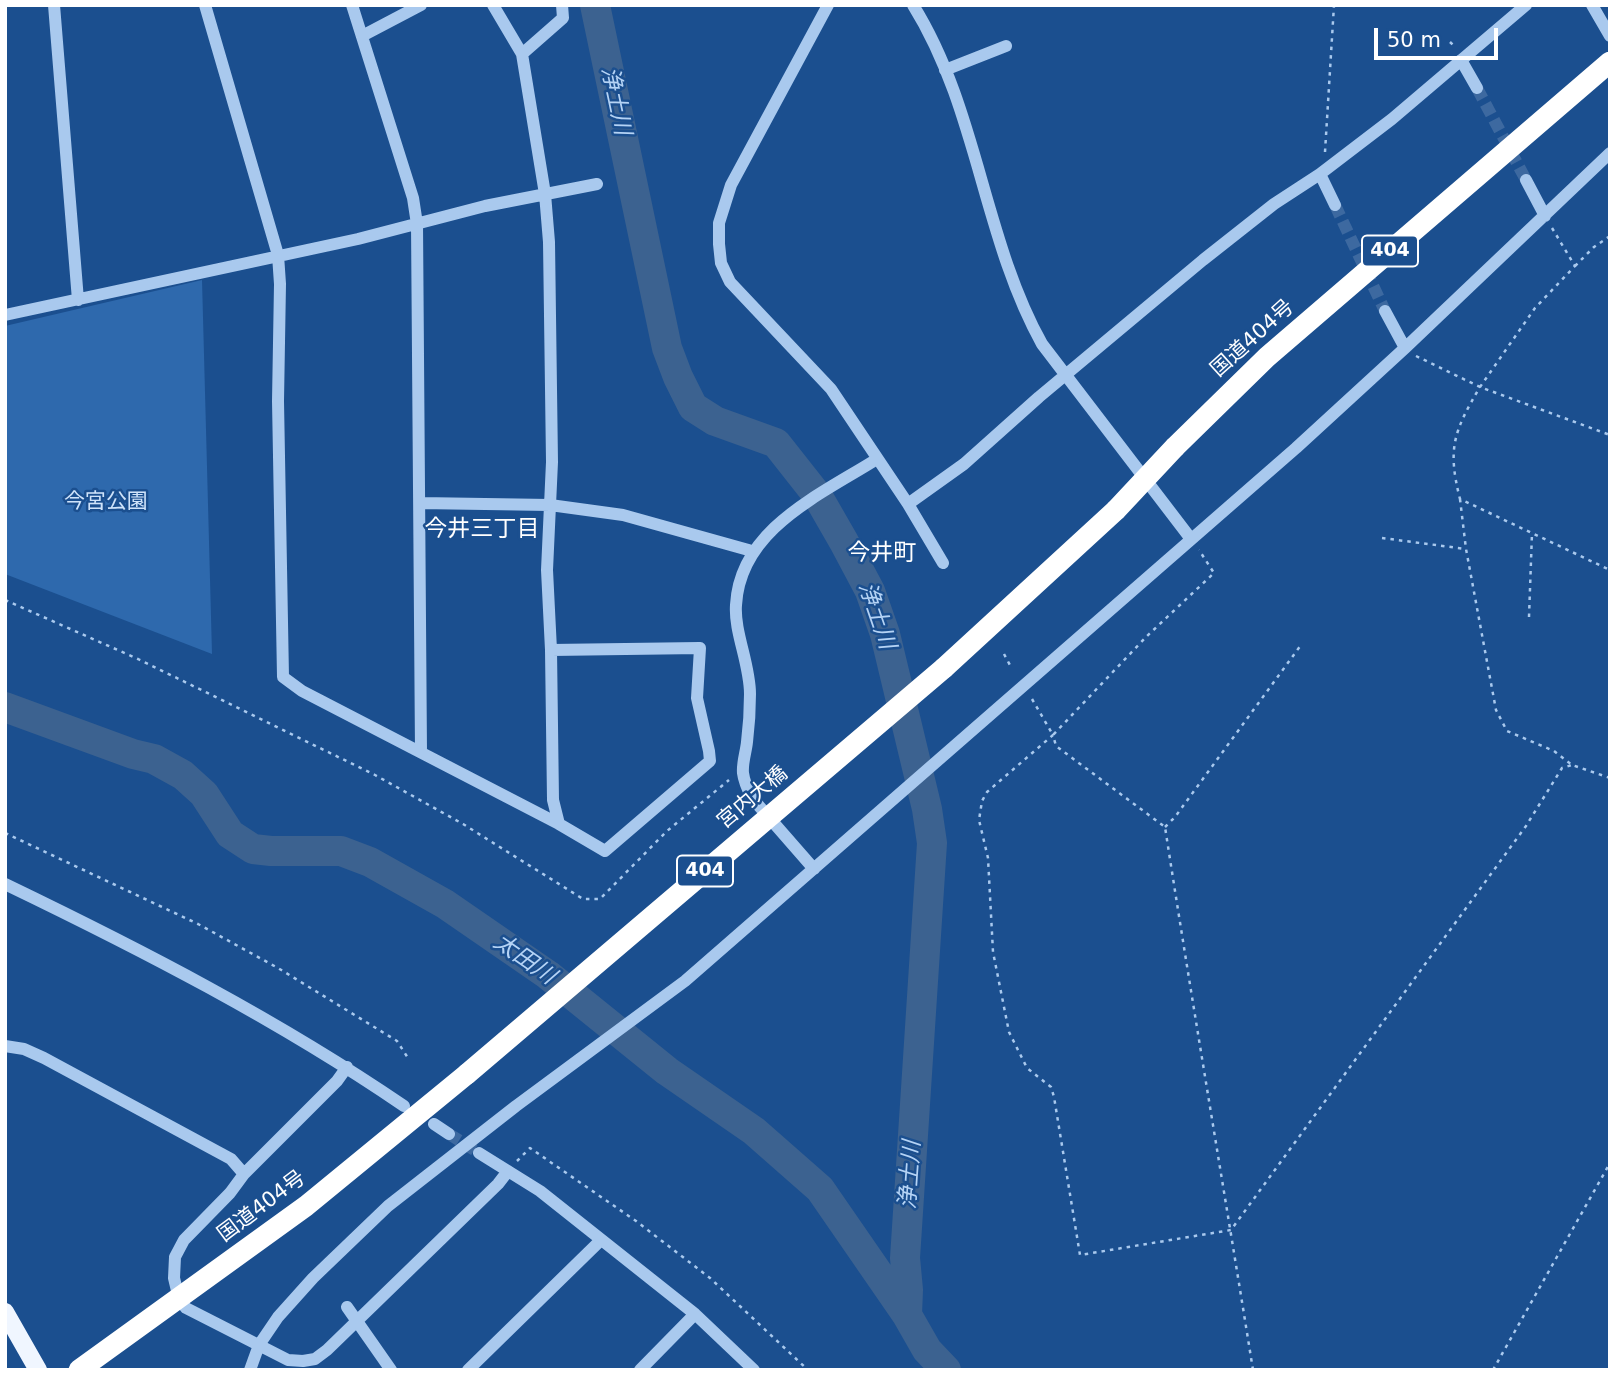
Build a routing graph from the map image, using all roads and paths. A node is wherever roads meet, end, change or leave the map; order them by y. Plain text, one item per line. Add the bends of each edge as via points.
1 (54, 5) edge
2 (205, 5) edge
3 (352, 5) edge
4 (421, 5) edge
5 (494, 5) edge
6 (562, 5) edge
7 (828, 5) edge
8 (913, 5) edge
9 (1334, 5) edge
10 (1527, 5) edge
11 (1592, 5) edge
12 (362, 36) junction
13 (1610, 36) edge
14 (1006, 46) dead end
15 (522, 54) junction
16 (1461, 60) junction
17 (1610, 62) edge
18 (945, 70) junction
19 (1477, 88) tunnel mouth
20 (1610, 153) edge
21 (1320, 174) junction
22 (1526, 180) tunnel mouth
23 (597, 184) dead end
24 (545, 194) junction
25 (1335, 205) tunnel mouth
26 (1545, 216) junction
27 (417, 224) junction
28 (1610, 236) edge
29 (278, 255) junction
30 (1575, 267) junction
31 (78, 300) junction
32 (1385, 311) tunnel mouth
33 (5, 315) edge
34 (1405, 348) junction
35 (1066, 375) junction
36 (1480, 387) junction
37 (1610, 435) edge
38 (877, 459) junction
39 (1460, 499) junction
40 (420, 503) junction
41 (908, 504) junction
42 (550, 505) junction
43 (1532, 533) junction
44 (1382, 538) dead end
45 (1191, 539) junction
46 (1466, 549) junction
47 (752, 551) junction
48 (943, 563) dead end
49 (1610, 570) edge
50 (5, 600) edge
51 (1529, 617) dead end
52 (1301, 645) dead end
53 (551, 650) junction
54 (1004, 654) dead end
55 (1011, 667) dead end
56 (944, 668) joint
57 (1031, 697) dead end
58 (1053, 735) junction
59 (421, 752) junction
60 (1572, 765) junction
61 (742, 771) junction
62 (1610, 778) edge
63 (559, 824) junction
64 (1166, 827) junction
65 (5, 833) edge
66 (814, 869) junction
67 (5, 884) edge
68 (5, 1046) edge
69 (408, 1058) dead end
70 (346, 1067) junction
71 (467, 1074) joint
72 (404, 1106) dead end
73 (434, 1125) dead end
74 (449, 1134) tunnel mouth
75 (479, 1153) tunnel mouth
76 (1610, 1163) edge
77 (508, 1171) junction
78 (244, 1174) junction
79 (1231, 1230) junction
80 (601, 1240) junction
81 (179, 1299) junction
82 (347, 1307) dead end
83 (5, 1312) edge
84 (695, 1314) junction
85 (357, 1322) junction
86 (259, 1345) junction
87 (38, 1370) edge
88 (79, 1370) edge
89 (250, 1370) edge
90 (391, 1370) edge
91 (468, 1370) edge
92 (640, 1370) edge
93 (754, 1370) edge
94 (808, 1370) edge
95 (1253, 1370) edge
96 (1493, 1370) edge

1 - 31 street
2 - 29 street
3 - 12 street
4 - 12 street
5 - 15 street
6 - 15 street via 563,18
7 - 38 street via 731,186 719,223 721,263 730,282 831,389
8 - 18 street
9 - 21 path
10 - 16 street
11 - 13 street
12 - 27 street
14 - 18 street
15 - 24 street
16 - 19 street
16 - 21 street
17 - 56 highway, 国道404号 / 404, bridge via 1267,358 1116,510
18 - 35 street via 969,134 1011,278 1042,344
20 - 26 street
21 - 25 street
21 - 35 street via 1203,260
22 - 26 street
23 - 24 street
24 - 27 street
24 - 42 street
26 - 30 path
26 - 34 street
27 - 29 street
27 - 40 street
28 - 30 path
29 - 31 street
29 - 59 street via 283,677
30 - 36 path via 1535,308
31 - 33 street
32 - 34 street
34 - 36 path
34 - 45 street
35 - 41 street via 964,464
35 - 45 street
36 - 37 path
36 - 39 path via 1453,448
38 - 41 street
38 - 47 street via 782,520
39 - 43 path
39 - 46 path
40 - 42 street
40 - 59 street
41 - 48 street
42 - 47 street via 623,514
42 - 53 street
43 - 49 path
43 - 51 path
44 - 46 path
45 - 58 path via 1214,573
45 - 66 street
46 - 60 path via 1500,721 1507,732 1553,751
47 - 61 street via 740,577 735,607 750,690
50 - 61 path via 138,659 374,775 464,824 583,900 600,899 667,831
52 - 64 path
53 - 63 street via 553,800
53 - 63 street via 700,648 697,698 710,761 605,851
54 - 55 path
56 - 71 highway, 宮内大橋 / 404, bridge
57 - 58 path
58 - 64 path via 1056,746
58 - 79 path via 987,792 979,820 988,858 993,952 1009,1032 1027,1069 1051,1087 1080,1255
59 - 63 street
60 - 62 path
60 - 79 path via 1562,768 1526,826
61 - 66 street via 752,798
64 - 79 path
65 - 69 path via 209,930 397,1041
66 - 86 street via 685,981 388,1206 313,1278
67 - 70 street via 251,1010
68 - 78 street via 44,1058 231,1159
70 - 72 street
70 - 78 street via 337,1082
71 - 81 highway, 国道404号 / 404 via 306,1206
73 - 74 street
75 - 77 street
76 - 96 path
77 - 80 street
77 - 85 street
77 - 94 path via 530,1148 540,1154 710,1278
78 - 81 street via 184,1240 175,1257
79 - 95 path
80 - 84 street
80 - 91 street
81 - 86 street via 186,1308
81 - 88 highway, 国道404号 / 404
82 - 85 street
83 - 87 main road
84 - 92 street
84 - 93 street
85 - 86 street via 315,1359 288,1360
85 - 90 street
86 - 89 street

